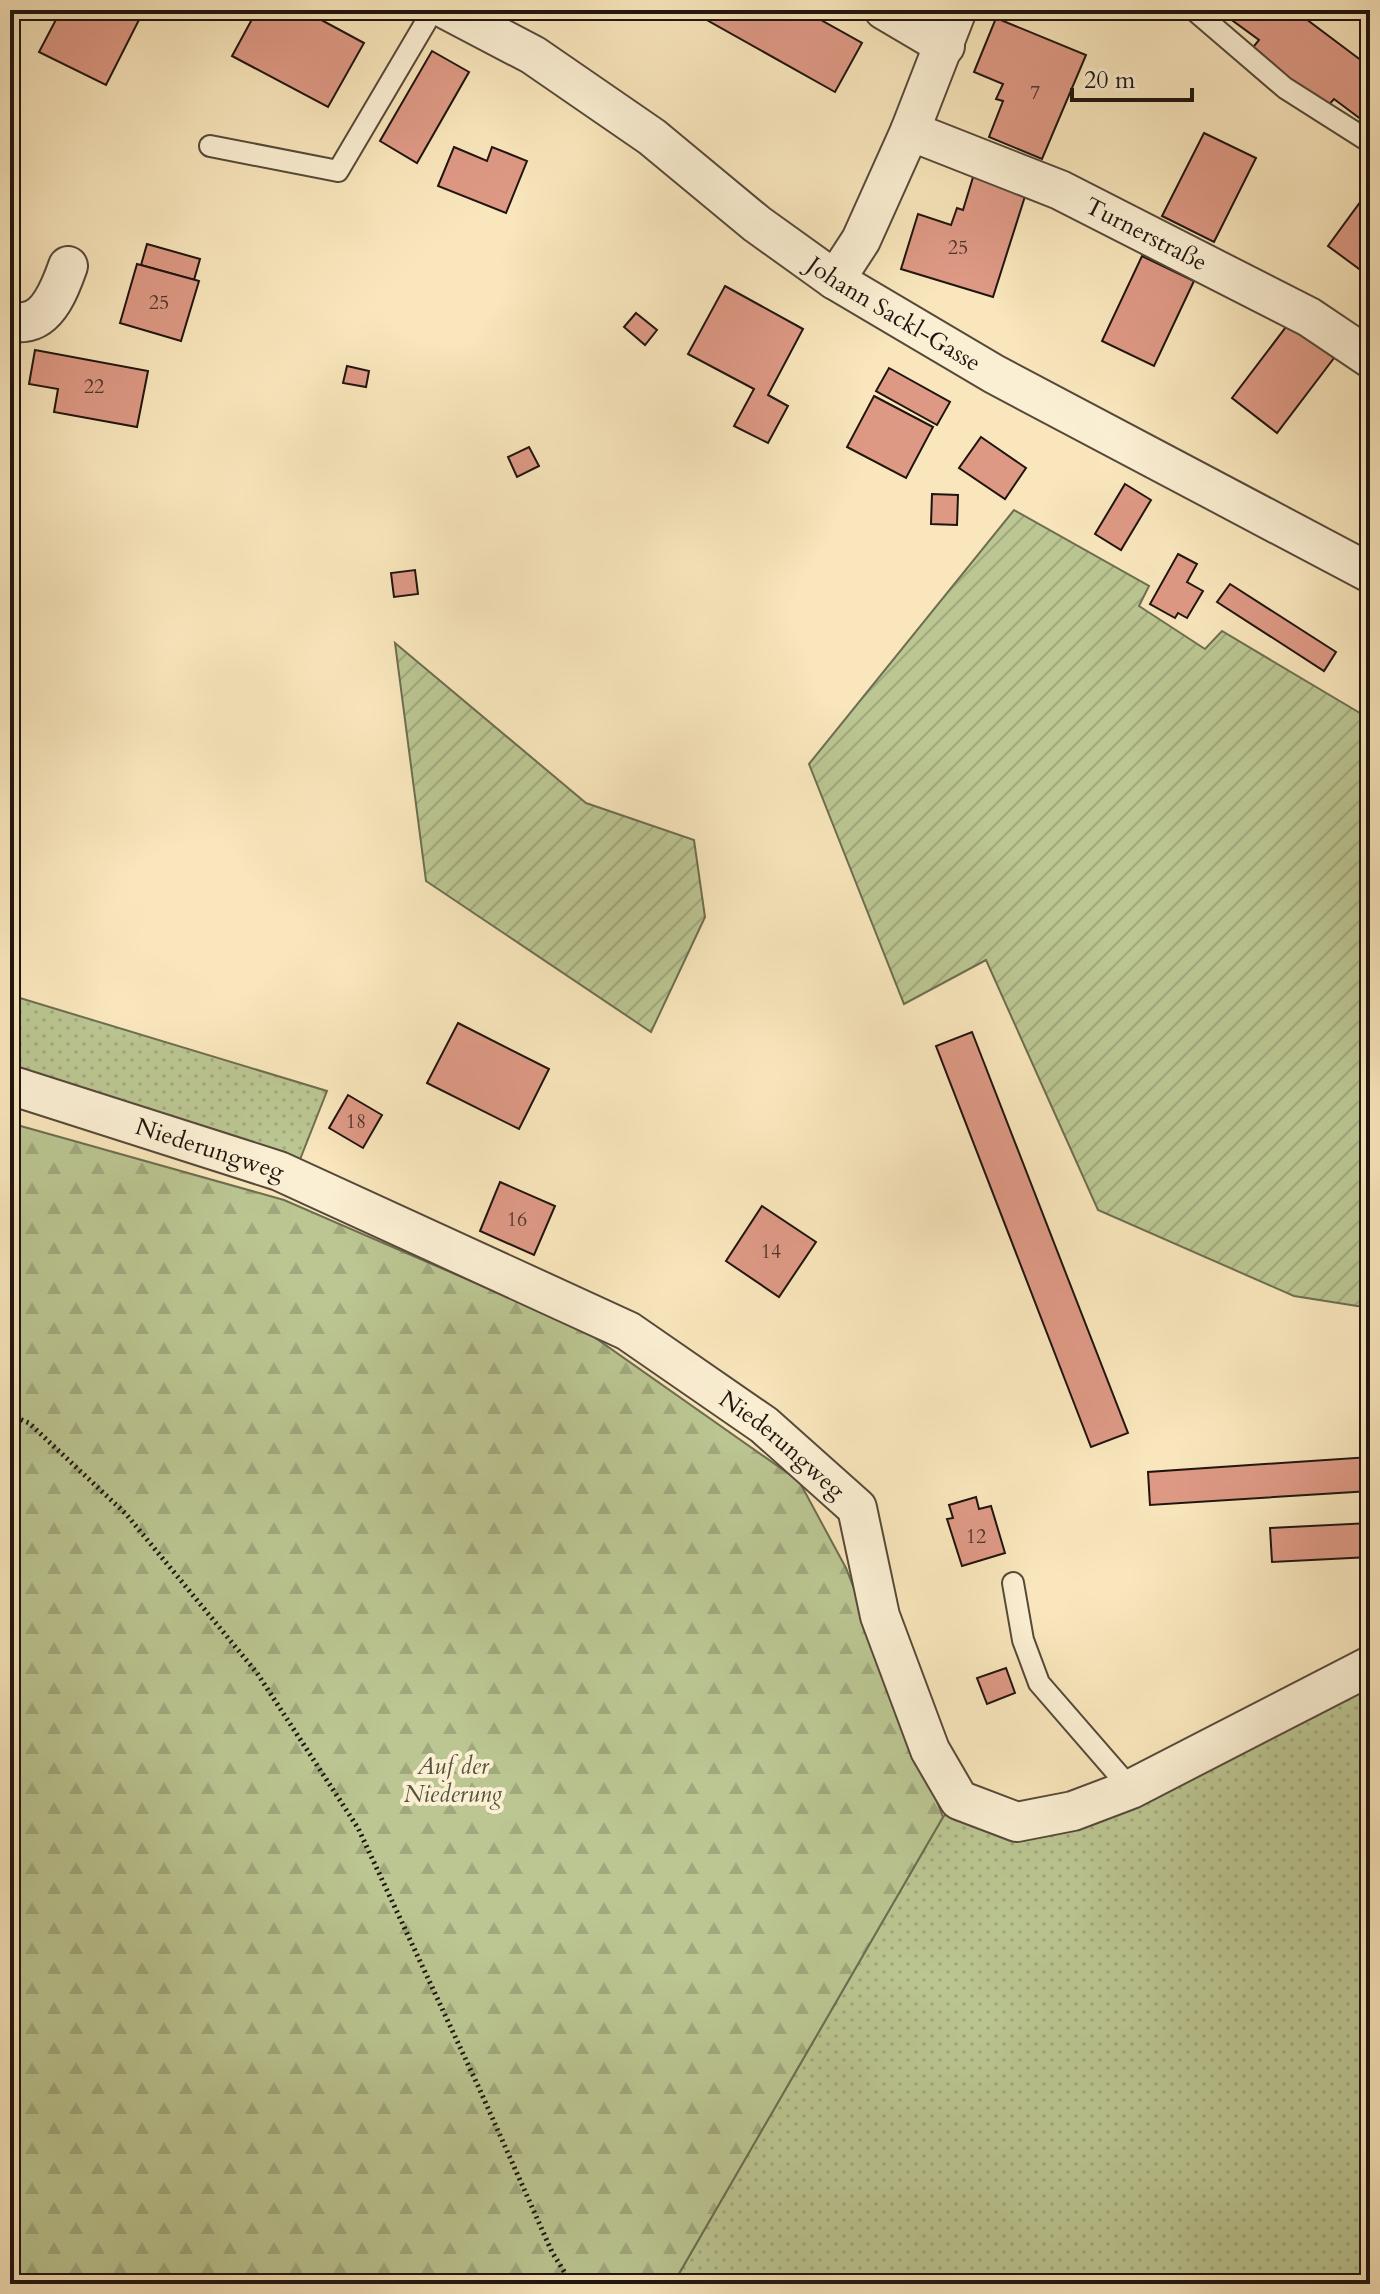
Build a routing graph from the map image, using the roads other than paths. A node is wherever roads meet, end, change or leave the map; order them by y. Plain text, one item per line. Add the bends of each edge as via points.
1 (433, 10) edge
2 (447, 10) edge
3 (884, 10) edge
4 (957, 10) edge
5 (1194, 10) edge
6 (945, 46) junction
7 (910, 131) junction
8 (1370, 142) edge
9 (210, 146) dead end
10 (68, 266) dead end
11 (835, 280) junction
12 (10, 320) edge
13 (1370, 358) edge
14 (1370, 573) edge
15 (10, 1085) edge
16 (1013, 1583) dead end
17 (1370, 1666) edge
18 (1131, 1789) junction

1 - 9 lane via 338,171
2 - 11 street, Johann Sackl-Gasse via 533,55 652,137
3 - 6 street
4 - 6 street
5 - 8 lane via 1285,88
6 - 7 street
7 - 11 street via 861,240
7 - 13 street, Turnerstraße via 1060,190 1309,317
10 - 12 street via 45,312 25,323
11 - 14 street, Johann Sackl-Gasse via 994,374
15 - 18 street, Niederungweg via 279,1171 628,1331 764,1425 857,1508 880,1616 930,1750 959,1800 1017,1822 1073,1811
16 - 18 lane via 1023,1640 1039,1683
17 - 18 street, Niederungweg

